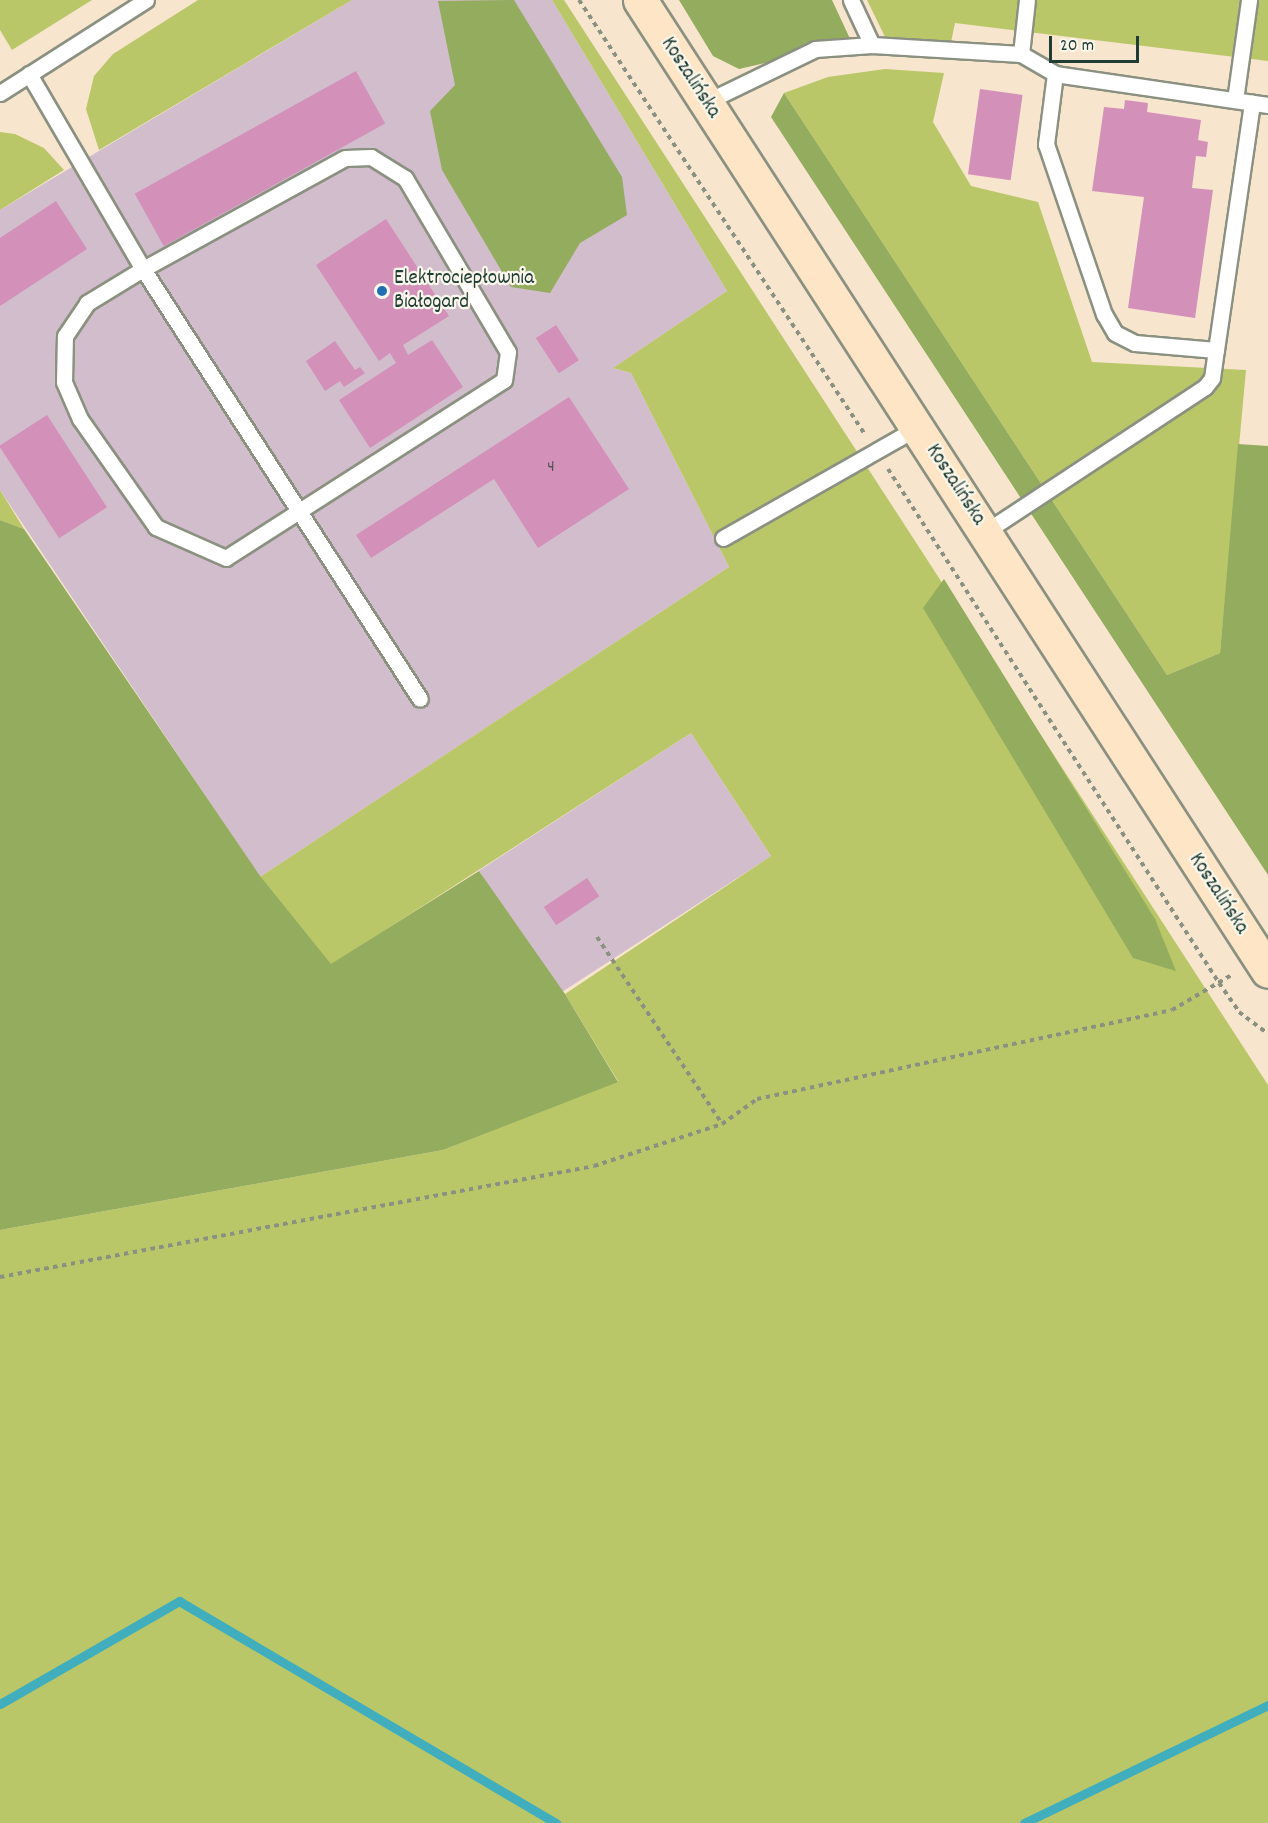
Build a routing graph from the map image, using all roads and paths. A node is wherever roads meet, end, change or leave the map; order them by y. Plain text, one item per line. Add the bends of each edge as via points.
1 (146, 0) edge
2 (579, 0) edge
3 (640, 0) edge
4 (851, 0) edge
5 (1027, 0) edge
6 (1249, 0) edge
7 (872, 45) junction
8 (1021, 54) junction
9 (29, 74) junction
10 (1055, 74) junction
11 (0, 93) edge
12 (1235, 100) junction
13 (706, 102) junction
14 (1252, 103) junction
15 (1268, 105) edge
16 (143, 269) junction
17 (1216, 350) junction
18 (918, 427) junction
19 (877, 453) junction
20 (298, 510) junction
21 (985, 532) junction
22 (723, 538) dead end
23 (420, 699) dead end
24 (597, 937) dead end
25 (1264, 965) edge
26 (1219, 983) junction
27 (1268, 1034) edge
28 (722, 1124) junction
29 (0, 1277) edge

1 - 9 lane
2 - 19 path
3 - 13 street, Koszalińska
4 - 7 lane
5 - 8 lane
6 - 12 lane
7 - 8 lane
7 - 13 lane via 815,49
8 - 10 lane
9 - 11 lane
9 - 16 lane
10 - 12 lane
10 - 17 lane via 1046,144 1109,324 1115,333 1135,343
12 - 14 lane
13 - 18 street, Koszalińska
14 - 15 lane
14 - 17 lane
16 - 20 lane
16 - 20 lane via 87,303 65,336 64,382 80,419 156,527 226,558
16 - 20 lane via 345,158 371,157 405,178 508,352 504,380
17 - 21 lane via 1212,378 1205,387
18 - 19 lane
18 - 21 street, Koszalińska
19 - 22 lane
19 - 26 path
20 - 23 lane
21 - 25 street, Koszalińska
24 - 28 path
25 - 26 path
26 - 27 path via 1239,1012
26 - 28 path via 1172,1010 757,1099
28 - 29 path via 594,1166

